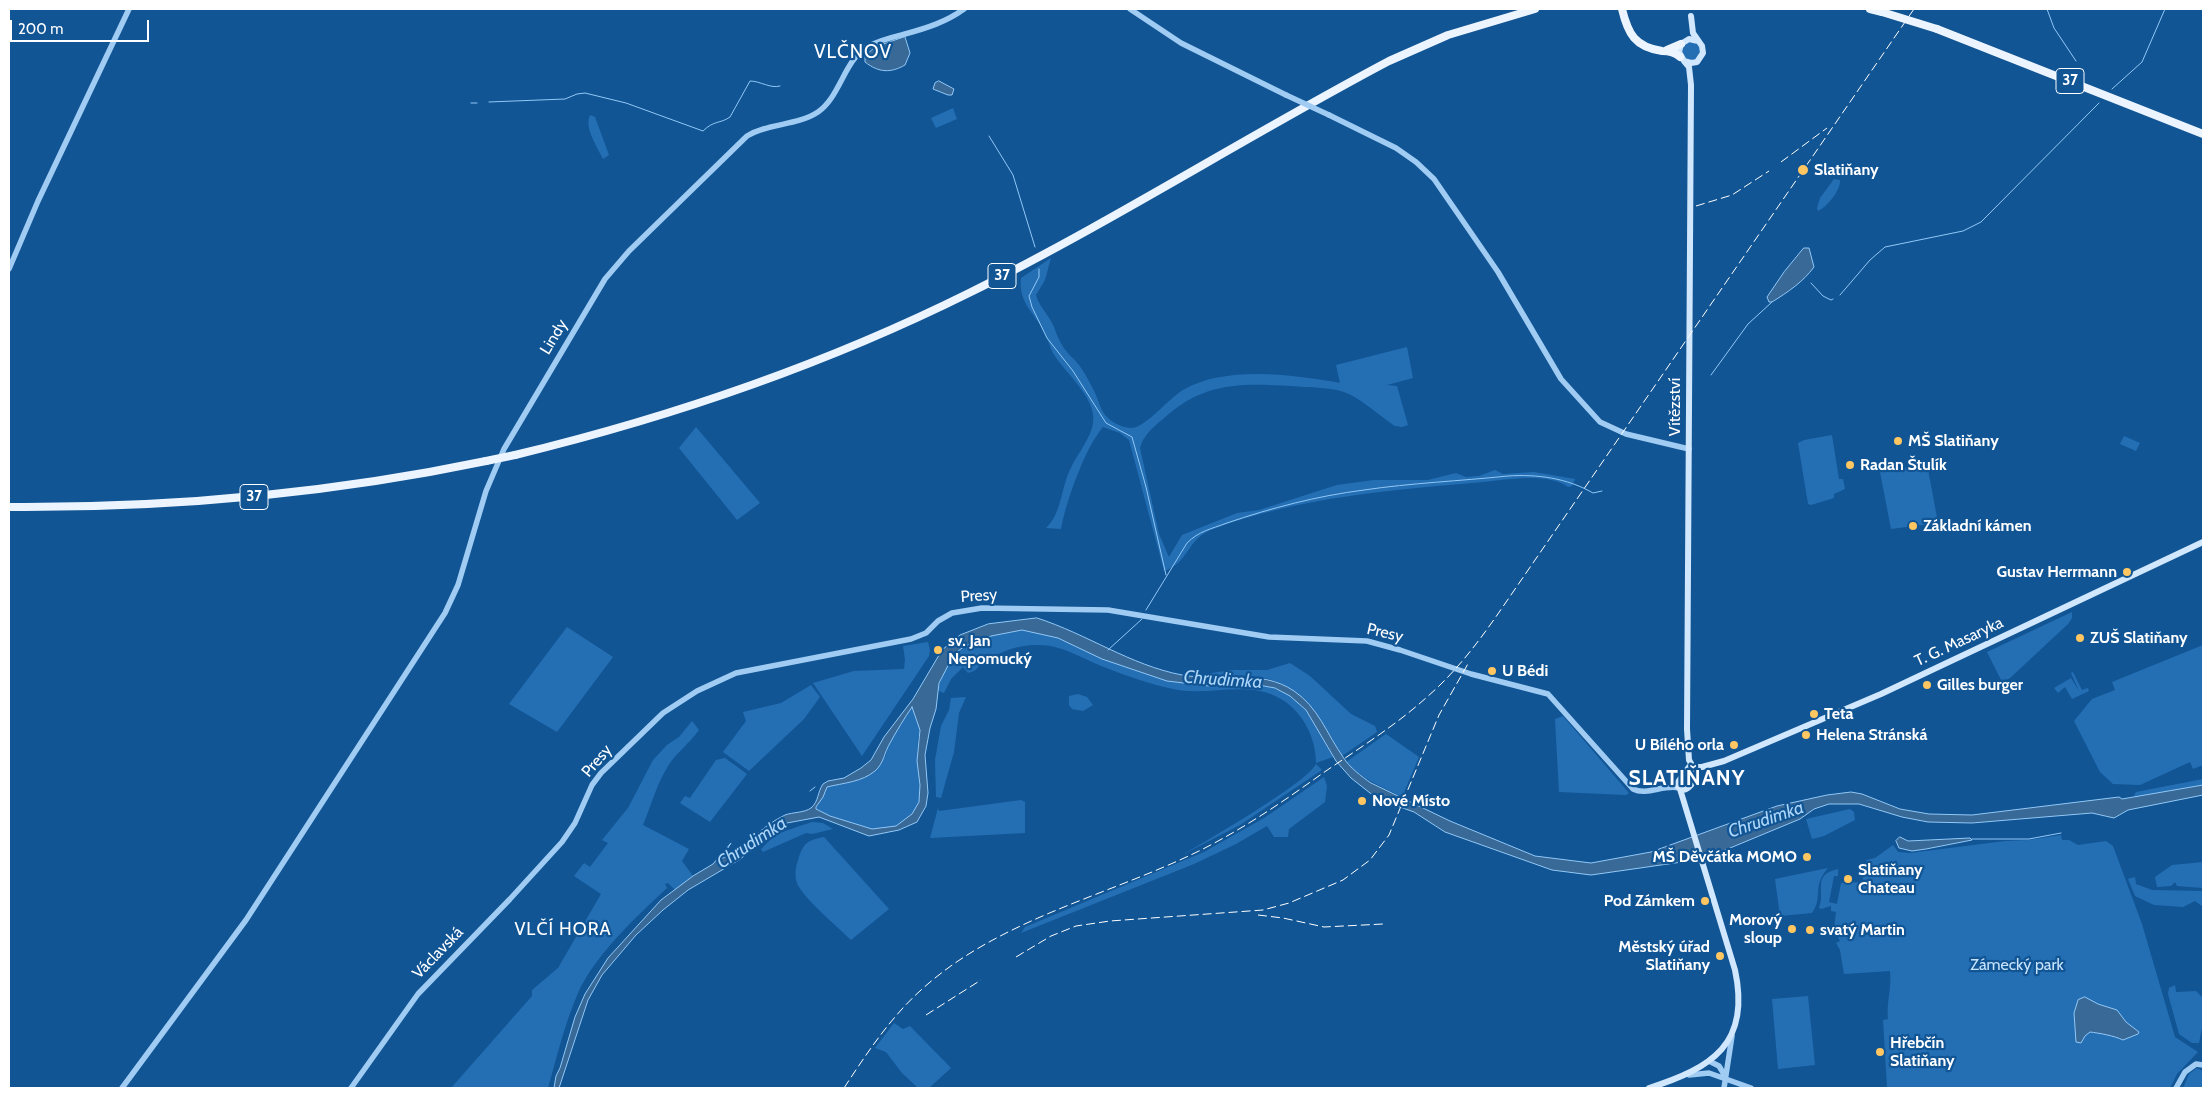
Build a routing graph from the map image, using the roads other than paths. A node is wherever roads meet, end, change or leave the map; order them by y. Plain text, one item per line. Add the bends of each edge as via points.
1 (130, 9) edge
2 (964, 9) edge
3 (1130, 9) edge
4 (1535, 9) edge
5 (1623, 9) edge
6 (1691, 9) edge
7 (1870, 9) edge
8 (1691, 16) junction
9 (1698, 41) junction
10 (1682, 42) junction
11 (1658, 50) junction
12 (1682, 59) junction
13 (1697, 62) junction
14 (1691, 85) junction
15 (2203, 134) edge
16 (9, 270) edge
17 (1689, 449) junction
18 (9, 507) edge
19 (2203, 542) edge
20 (1687, 729) junction
21 (1724, 761) junction
22 (1693, 767) junction
23 (1682, 774) junction
24 (1694, 779) junction
25 (1656, 788) junction
26 (1680, 788) junction
27 (1689, 788) junction
28 (1690, 820) junction
29 (558, 847) joint
30 (1736, 1020) junction
31 (1709, 1062) junction
32 (2201, 1064) edge
33 (1715, 1075) junction
34 (1685, 1076) junction
35 (1725, 1078) junction
36 (122, 1088) edge
37 (351, 1088) edge
38 (1649, 1088) edge
39 (1724, 1088) edge
40 (1751, 1088) edge
41 (2176, 1088) edge

1 - 16 street via 38,201
2 - 36 street, Lindy via 932,26 868,46 857,56 832,96 817,113 761,129 742,140 620,260 511,436 495,470 458,585 445,613 246,920
3 - 17 street, bridge via 1181,43 1396,148 1428,173 1498,272 1566,385 1602,424
4 - 18 main road, 37, bridge via 1443,37 1389,61 1020,267 882,334 717,398 515,455 355,485 253,498 138,506
5 - 11 main road via 1630,34 1642,45
6 - 8 main road
7 - 15 main road, 37, bridge via 1937,29
8 - 9 main road via 1693,33
8 - 10 main road via 1689,34
9 - 10 main road via 1691,38
9 - 13 main road via 1703,53
10 - 11 main road via 1674,48
10 - 12 main road via 1678,50
11 - 12 main road via 1674,53
12 - 13 main road
12 - 14 main road via 1689,67
13 - 14 main road via 1693,66
14 - 17 main road, Vítězství
17 - 20 main road, Vítězství
19 - 21 main road, T. G. Masaryka via 1881,694
20 - 22 main road, Vítězství via 1689,760
20 - 23 main road, Vítězství
21 - 22 main road, T. G. Masaryka
21 - 24 main road, T. G. Masaryka
22 - 23 main road, T. G. Masaryka
22 - 24 main road via 1697,773
23 - 25 street
23 - 26 main road, T. G. Masaryka via 1678,783
24 - 27 main road, T. G. Masaryka
25 - 26 street, Presy
25 - 29 street, Presy via 1638,791 1632,788 1548,694 1400,650 1367,642 1269,637 1118,611 982,608 960,610 944,616 926,633 915,638 736,673 686,697 663,713 605,768 592,785 572,829
26 - 27 main road
26 - 28 main road, T. G. Masaryka
27 - 28 main road, T. G. Masaryka
28 - 30 main road, T. G. Masaryka via 1736,976
29 - 37 street, Václavská via 418,994
30 - 31 main road, T. G. Masaryka via 1726,1045
30 - 35 street
31 - 33 street
31 - 34 main road, T. G. Masaryka
31 - 35 street via 1718,1066
32 - 41 street via 2192,1065
33 - 34 street via 1698,1073
33 - 35 street
34 - 38 main road, T. G. Masaryka
35 - 39 street
35 - 40 street

